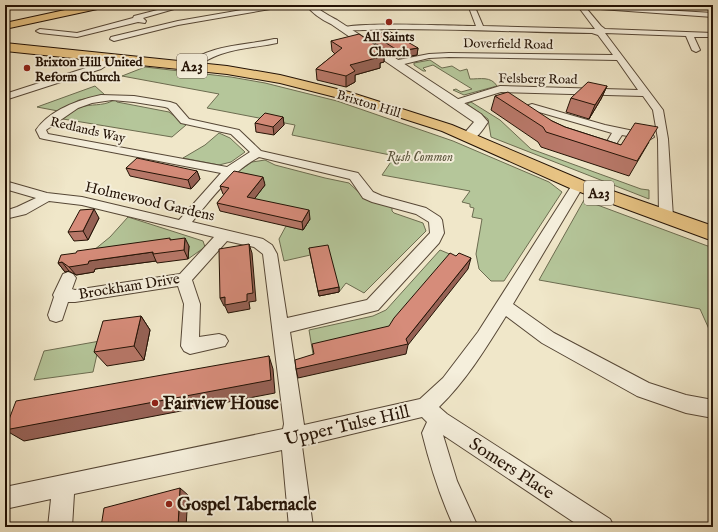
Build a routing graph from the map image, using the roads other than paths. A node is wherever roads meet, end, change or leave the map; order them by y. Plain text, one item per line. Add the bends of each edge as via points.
1 (86, 5) edge
2 (102, 5) edge
3 (186, 5) edge
4 (282, 5) edge
5 (310, 5) edge
6 (471, 5) edge
7 (580, 6) edge
8 (713, 14) edge
9 (140, 19) junction
10 (5, 23) edge
11 (5, 26) edge
12 (156, 28) junction
13 (480, 28) junction
14 (343, 29) junction
15 (40, 31) dead end
16 (600, 31) junction
17 (689, 34) junction
18 (713, 35) edge
19 (114, 39) dead end
20 (274, 41) dead end
21 (5, 47) edge
22 (696, 50) dead end
23 (620, 58) junction
24 (107, 61) junction
25 (396, 63) junction
26 (190, 66) junction
27 (646, 93) junction
28 (5, 97) edge
29 (455, 103) junction
30 (533, 119) edge
31 (619, 131) junction
32 (468, 137) junction
33 (663, 139) junction
34 (586, 146) edge
35 (256, 153) junction
36 (228, 171) junction
37 (5, 185) edge
38 (578, 185) junction
39 (47, 197) junction
40 (666, 209) junction
41 (5, 215) edge
42 (183, 224) junction
43 (225, 234) junction
44 (713, 234) edge
45 (68, 278) edge
46 (184, 279) junction
47 (61, 295) junction
48 (503, 305) junction
49 (56, 315) dead end
50 (281, 327) junction
51 (219, 341) dead end
52 (713, 409) edge
53 (432, 414) junction
54 (291, 438) junction
55 (64, 486) junction
56 (5, 498) edge
57 (60, 527) edge
58 (301, 527) edge
59 (466, 527) edge
60 (602, 527) edge

1 - 10 highway
2 - 11 highway
3 - 9 street via 136,17
4 - 12 street
5 - 14 street via 313,10
6 - 13 street
7 - 8 street
7 - 16 street
9 - 12 street
9 - 15 street via 78,35
12 - 19 street
13 - 14 street
13 - 16 street
14 - 25 street
16 - 17 street
16 - 23 street
17 - 18 street
17 - 22 street
20 - 26 street via 199,58
21 - 24 highway, Brixton Hill / A23
23 - 25 street, Doverfield Road via 449,54
23 - 27 street
24 - 26 highway, Brixton Hill / A23
24 - 28 street
25 - 29 street
26 - 32 highway, Brixton Hill / A23 via 257,74 326,90 388,108
27 - 29 street, Felsberg Road via 500,89
27 - 33 street via 658,110
29 - 32 street via 481,122
30 - 31 street via 521,111 532,107
31 - 33 street
31 - 34 street via 605,153
32 - 38 highway, Brixton Hill / A23
33 - 40 street
35 - 36 street
35 - 36 street, Redlands Way via 235,132 185,121 168,104 120,96 80,103 41,130 44,136 50,138
35 - 50 street via 354,176 368,195 421,211 435,220 437,226 434,239 425,250 372,305
36 - 42 street
37 - 39 street, Holmewood Gardens
38 - 40 highway, Brixton Hill / A23
38 - 48 street, Upper Tulse Hill
39 - 41 street
39 - 42 street, Holmewood Gardens via 82,201
40 - 44 highway, Brixton Hill / A23
42 - 43 street, Holmewood Gardens
43 - 46 street, Brockham Drive
43 - 50 street, Holmewood Gardens via 258,243 267,249 270,254
45 - 47 street
46 - 47 street, Brockham Drive via 75,296
46 - 51 street via 192,304 190,346
47 - 49 street
48 - 52 street via 548,338 644,390 686,404
48 - 53 street, Upper Tulse Hill
50 - 54 street, Holmewood Gardens via 294,424
53 - 54 street, Upper Tulse Hill
53 - 59 street via 432,433 438,456 453,500
53 - 60 street, Somers Place
54 - 55 street, Upper Tulse Hill
54 - 58 street, Holmewood Gardens
55 - 56 street, Upper Tulse Hill
55 - 57 street

